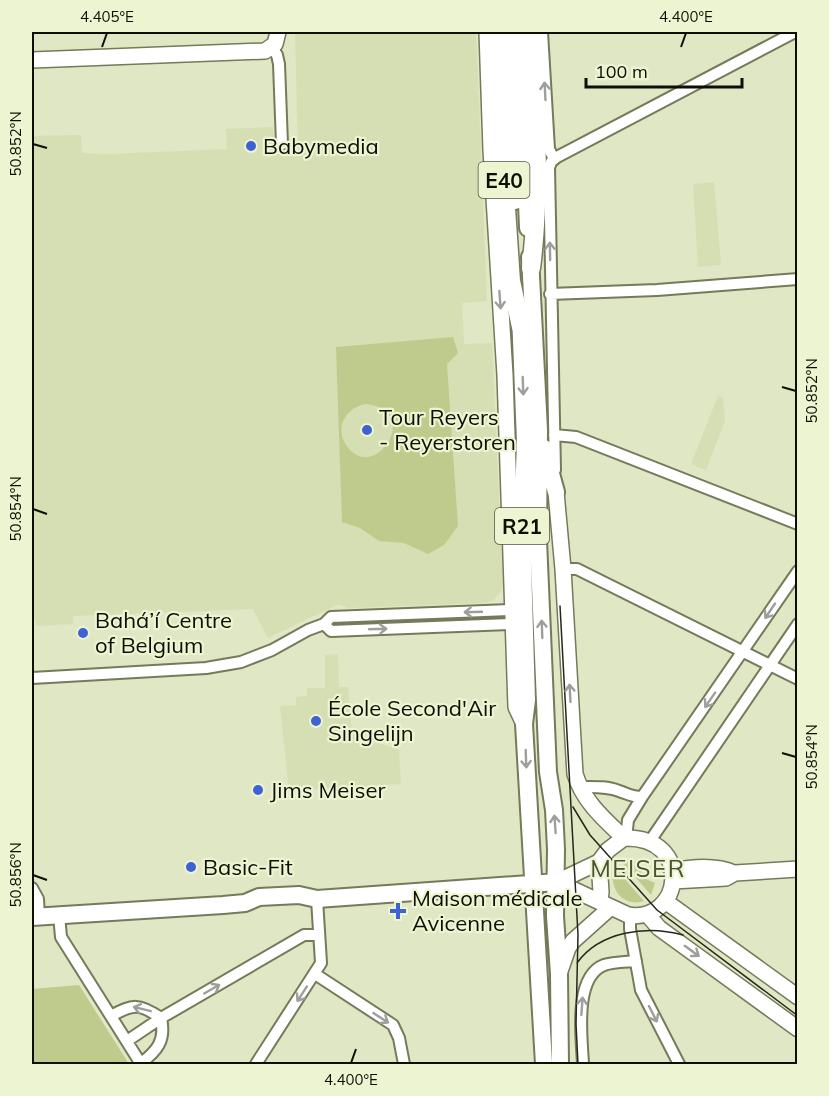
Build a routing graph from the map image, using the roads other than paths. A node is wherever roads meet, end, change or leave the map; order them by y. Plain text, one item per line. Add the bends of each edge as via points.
1 (278, 32) edge
2 (487, 32) edge
3 (498, 32) edge
4 (508, 32) edge
5 (520, 32) edge
6 (531, 32) edge
7 (542, 32) edge
8 (795, 32) edge
9 (272, 48) junction
10 (32, 60) edge
11 (282, 144) dead end
12 (551, 159) junction
13 (531, 268) junction
14 (798, 279) edge
15 (550, 294) junction
16 (521, 327) junction
17 (547, 433) junction
18 (556, 492) joint
19 (798, 524) edge
20 (563, 569) junction
21 (798, 571) edge
22 (513, 617) junction
23 (798, 624) edge
24 (743, 652) junction
25 (770, 665) junction
26 (32, 678) edge
27 (798, 679) edge
28 (524, 724) junction
29 (586, 787) junction
30 (630, 797) junction
31 (642, 797) junction
32 (634, 811) junction
33 (625, 838) junction
34 (650, 841) junction
35 (599, 862) junction
36 (798, 869) edge
37 (672, 876) junction
38 (557, 882) junction
39 (532, 884) junction
40 (32, 888) edge
41 (317, 899) junction
42 (665, 901) junction
43 (605, 904) junction
44 (647, 914) junction
45 (59, 915) junction
46 (630, 916) junction
47 (35, 917) edge
48 (319, 935) junction
49 (636, 961) junction
50 (315, 974) junction
51 (559, 974) junction
52 (798, 998) edge
53 (111, 1016) junction
54 (161, 1018) junction
55 (798, 1029) edge
56 (127, 1041) junction
57 (141, 1064) edge
58 (256, 1065) edge
59 (404, 1065) edge
60 (544, 1065) edge
61 (560, 1065) edge
62 (583, 1065) edge
63 (679, 1065) edge

1 - 9 street
2 -> 22 street
3 - 16 highway, E40 via 511,281
4 - 16 main road, R21
5 - 13 main road, R21
6 - 13 highway, E40 via 536,234
12 -> 7 street
8 - 12 street
9 - 10 street via 253,52
9 - 11 street via 279,64
15 -> 12 street
13 - 17 main road, R21
14 - 15 street
15 - 17 street
16 -> 28 main road, R21 via 526,460 522,531 527,700
17 - 18 main road
17 - 19 street via 576,437
38 -> 17 main road, R21 via 538,540
18 - 20 street
20 - 24 street via 577,569
29 -> 20 street via 575,774
21 -> 24 street
22 - 26 street via 331,617 272,650 229,664
22 - 28 street via 516,707
23 - 25 street
24 - 25 street
24 -> 31 street
25 - 27 street
25 - 34 street
28 -> 39 main road, R21
29 - 30 street via 619,790
29 - 33 street via 592,806
30 - 31 street
30 - 32 street
31 - 32 street
32 - 33 street
33 - 34 street
33 - 35 street
34 - 37 street via 666,855
35 - 38 street
35 - 43 street
36 - 37 street via 735,873 706,868
37 - 42 street
38 - 39 main road
38 - 43 street
38 - 51 main road, R21
39 - 41 main road
39 - 60 main road, R21
40 - 47 street via 38,899
41 - 45 main road via 300,905 244,903
41 - 48 street
42 - 44 street
42 - 52 street
43 - 46 street
43 - 51 street via 568,948
44 - 46 street
44 -> 55 street via 658,928
45 - 47 main road
45 - 53 street via 61,937
46 - 49 street
48 - 50 street via 321,963
54 -> 48 street via 304,935
62 -> 49 street via 581,1007 589,979 604,965
49 -> 63 street via 641,990
50 -> 58 street
50 -> 59 street via 393,1025
51 - 61 main road, R21
54 -> 53 street via 140,1007 128,1007
53 - 56 street
54 - 56 street
54 - 57 street via 161,1040 156,1051
56 - 57 street

